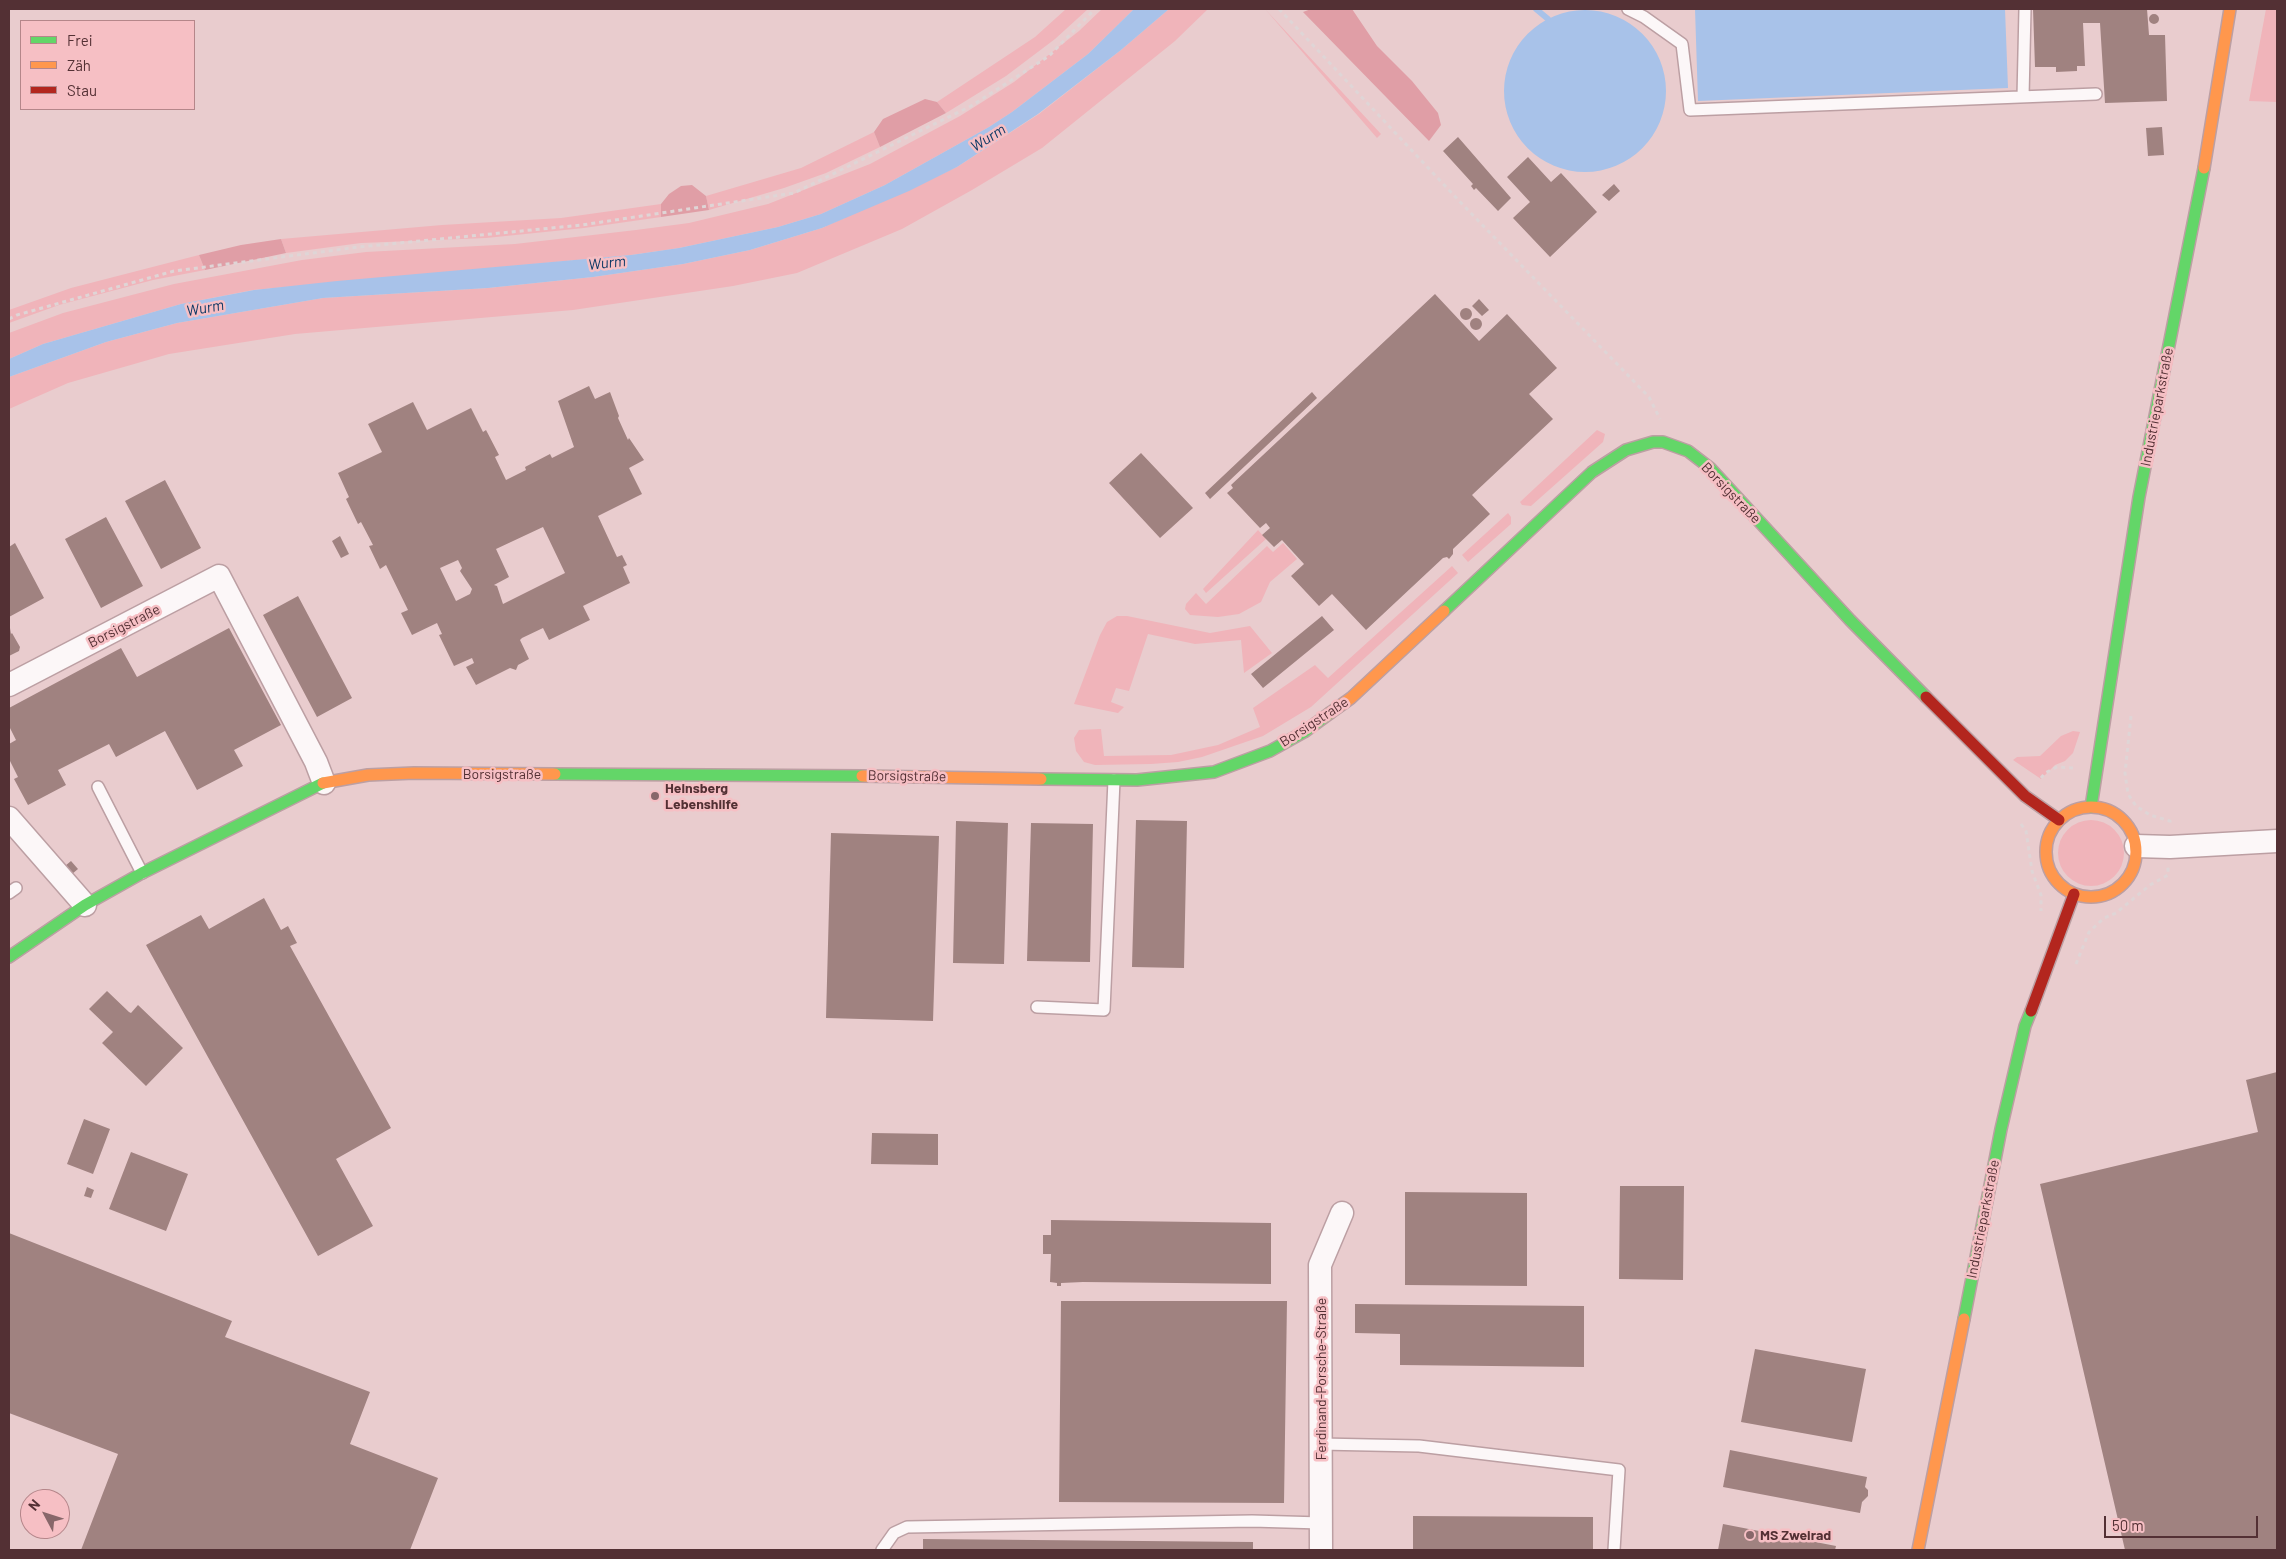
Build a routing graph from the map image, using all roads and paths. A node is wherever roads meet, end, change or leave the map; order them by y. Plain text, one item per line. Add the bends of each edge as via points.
1 (1095, 9) edge
2 (1278, 9) edge
3 (1628, 9) edge
4 (2025, 9) edge
5 (2230, 9) edge
6 (2096, 94) dead end
7 (2023, 96) junction
8 (9, 319) edge
9 (1663, 442) junction
10 (9, 685) edge
11 (2132, 714) dead end
12 (2098, 769) junction
13 (2125, 773) junction
14 (1114, 780) junction
15 (324, 783) junction
16 (98, 788) dead end
17 (2025, 796) junction
18 (2091, 807) junction
19 (9, 818) edge
20 (2059, 820) junction
21 (2277, 841) edge
22 (2136, 846) junction
23 (2170, 847) junction
24 (142, 873) junction
25 (2074, 894) junction
26 (85, 905) junction
27 (9, 957) edge
28 (2075, 966) dead end
29 (1037, 1007) dead end
30 (1342, 1213) dead end
31 (1320, 1444) junction
32 (1321, 1523) junction
33 (882, 1550) edge
34 (1321, 1550) edge
35 (1614, 1550) edge
36 (1918, 1550) edge

1 - 8 path via 1049,56 970,106 794,193 582,225 360,247 174,271
2 - 9 path via 1649,397 1660,415
3 - 7 lane via 1682,44 1690,110
4 - 7 lane
5 - 12 street, Industrieparkstraße via 2206,159 2139,497
6 - 7 lane
9 - 14 street, Borsigstraße via 1626,450 1592,472 1351,698 1304,732 1270,751 1214,772
9 - 17 street, Borsigstraße via 1688,451 1710,468 1850,620
10 - 15 street, Borsigstraße via 219,576
11 - 13 path
12 - 13 path
12 - 17 path via 2057,767 2045,773
12 - 18 street, Industrieparkstraße
13 - 23 path via 2128,794 2136,806 2150,815 2170,821
14 - 15 street, Borsigstraße via 414,773 368,775
14 - 29 lane via 1104,1010
15 - 24 street, Borsigstraße
16 - 24 lane
17 - 20 street, Borsigstraße
18 - 20 street via 2068,813
18 - 22 street via 2116,814 2126,823
19 - 26 street
20 - 25 street via 2050,832 2047,862 2052,876
21 - 23 street
22 - 23 street
22 - 25 street via 2136,862 2130,876 2119,888 2090,898
23 - 28 path via 2168,875 2150,884 2089,932
24 - 26 street, Borsigstraße
25 - 36 street, Industrieparkstraße via 2025,1026 2005,1110
26 - 27 street, Borsigstraße
30 - 31 street, Ferdinand-Porsche-Straße via 1320,1265
31 - 32 street, Ferdinand-Porsche-Straße
31 - 35 lane via 1419,1446 1619,1470
32 - 33 lane via 1252,1521 907,1527 894,1533
32 - 34 street, Ferdinand-Porsche-Straße

